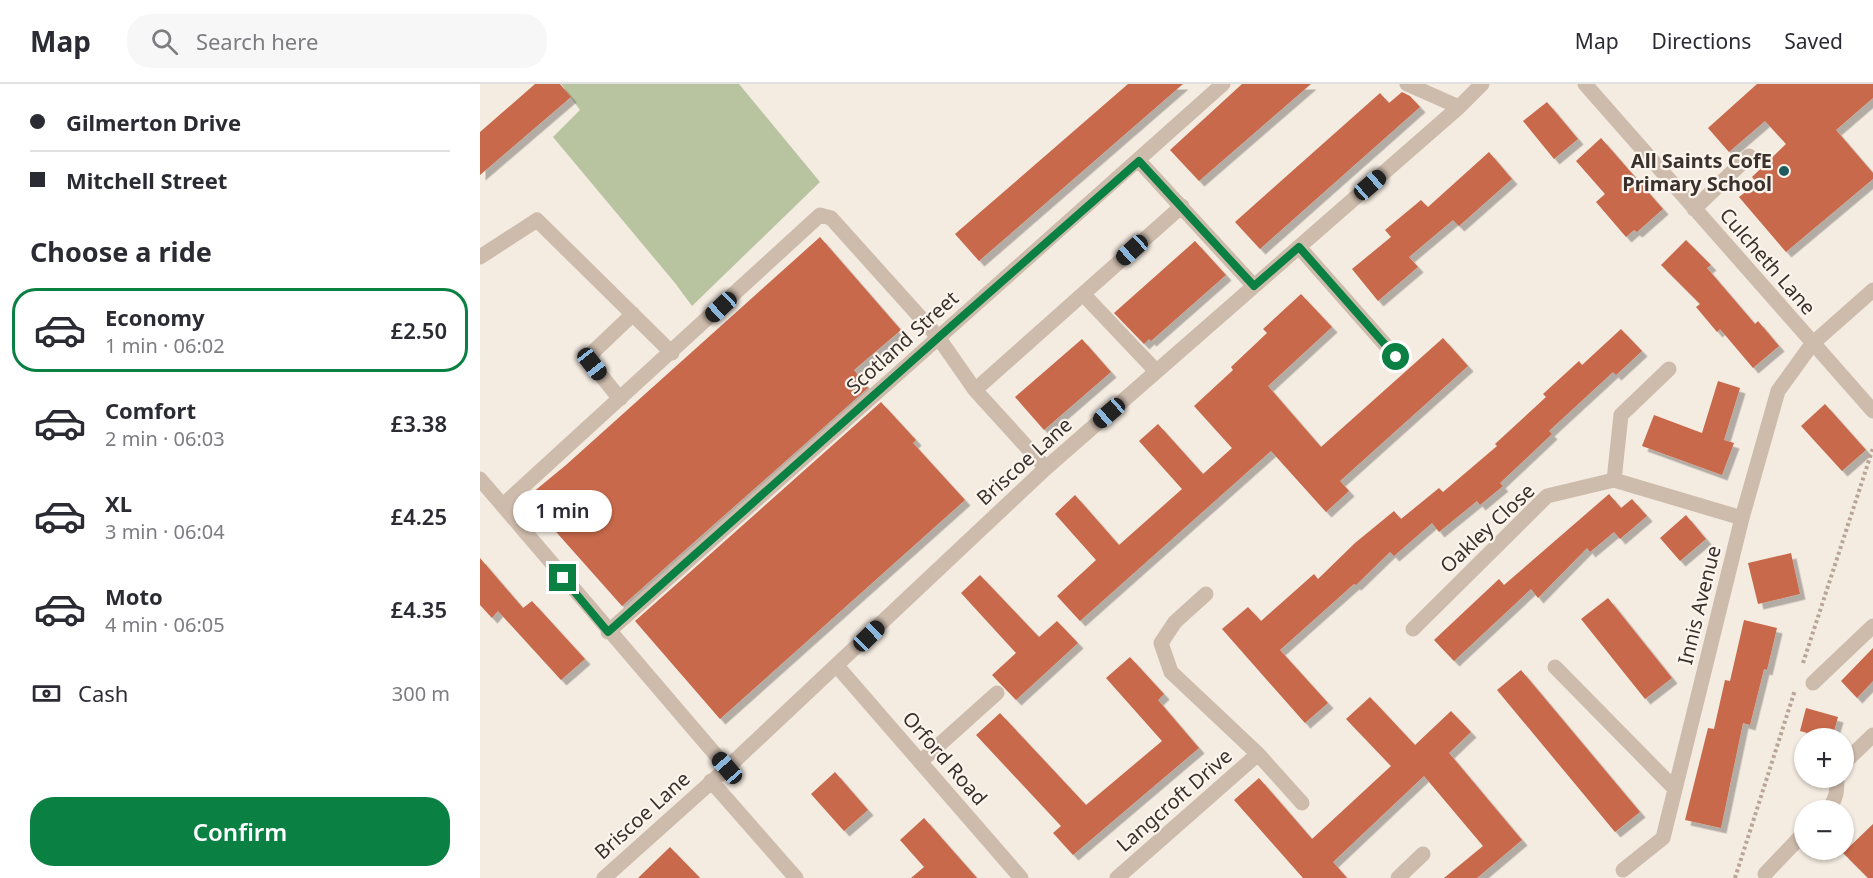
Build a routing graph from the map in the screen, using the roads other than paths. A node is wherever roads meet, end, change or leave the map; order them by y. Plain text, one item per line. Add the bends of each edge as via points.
1 (1223, 84) edge
2 (1407, 84) edge
3 (1482, 84) edge
4 (1585, 84) edge
5 (1459, 107) junction
6 (1749, 156) dead end
7 (1139, 161) junction
8 (1182, 206) junction
9 (1694, 209) junction
10 (1299, 247) junction
11 (480, 256) edge
12 (1254, 286) junction
13 (1873, 290) edge
14 (1083, 294) junction
15 (633, 314) junction
16 (939, 337) junction
17 (1812, 344) junction
18 (672, 352) junction
19 (1396, 357) dead end
20 (1669, 369) dead end
21 (1156, 371) junction
22 (975, 390) junction
23 (620, 399) junction
24 (1873, 411) edge
25 (1046, 468) junction
26 (480, 479) edge
27 (1614, 480) junction
28 (503, 505) junction
29 (1742, 518) junction
30 (1206, 594) dead end
31 (1873, 626) edge
32 (1413, 628) dead end
33 (608, 632) junction
34 (837, 666) junction
35 (1555, 667) dead end
36 (1813, 683) dead end
37 (997, 693) dead end
38 (1873, 735) edge
39 (1854, 753) edge
40 (1258, 754) junction
41 (920, 762) junction
42 (727, 768) junction
43 (711, 781) junction
44 (1675, 789) junction
45 (1302, 803) dead end
46 (1794, 844) edge
47 (1424, 854) dead end
48 (1623, 870) dead end
49 (1765, 874) dead end
50 (604, 878) edge
51 (796, 878) edge
52 (1022, 878) edge
53 (1117, 878) edge
54 (1398, 878) edge

1 - 7 street, Scotland Street
2 - 5 street
3 - 5 street, Briscoe Lane
4 - 9 street, Culcheth Lane
5 - 10 street, Briscoe Lane
6 - 9 street
7 - 8 street
7 - 16 street, Scotland Street
8 - 12 street
8 - 14 street
9 - 17 street, Culcheth Lane
10 - 12 street, Briscoe Lane
10 - 19 street
11 - 15 street via 537,220
12 - 21 street, Briscoe Lane
13 - 17 street, Innis Avenue
14 - 21 street
14 - 22 street
15 - 18 street
15 - 23 street via 592,353 592,364
16 - 18 street via 831,218 820,215
16 - 22 street
16 - 33 street, Scotland Street
17 - 24 street, Culcheth Lane
17 - 29 street, Innis Avenue via 1778,391
18 - 23 street
20 - 27 street via 1621,415
21 - 25 street, Briscoe Lane
22 - 25 street
23 - 28 street
25 - 34 street, Briscoe Lane
26 - 28 street
27 - 29 street, Oakley Close
27 - 32 street, Oakley Close via 1547,496
28 - 33 street
29 - 44 street, Innis Avenue
30 - 40 street, Langcroft Drive via 1175,622 1161,643 1172,672
31 - 36 street
33 - 42 street
34 - 41 street, Orford Road
34 - 42 street, Briscoe Lane
35 - 44 street
37 - 41 street
38 - 39 street
40 - 45 street
40 - 53 street, Langcroft Drive
41 - 52 street, Orford Road
42 - 43 street, Briscoe Lane
43 - 50 street, Briscoe Lane
43 - 51 street
44 - 48 street, Innis Avenue via 1663,838
46 - 49 street
47 - 54 street

